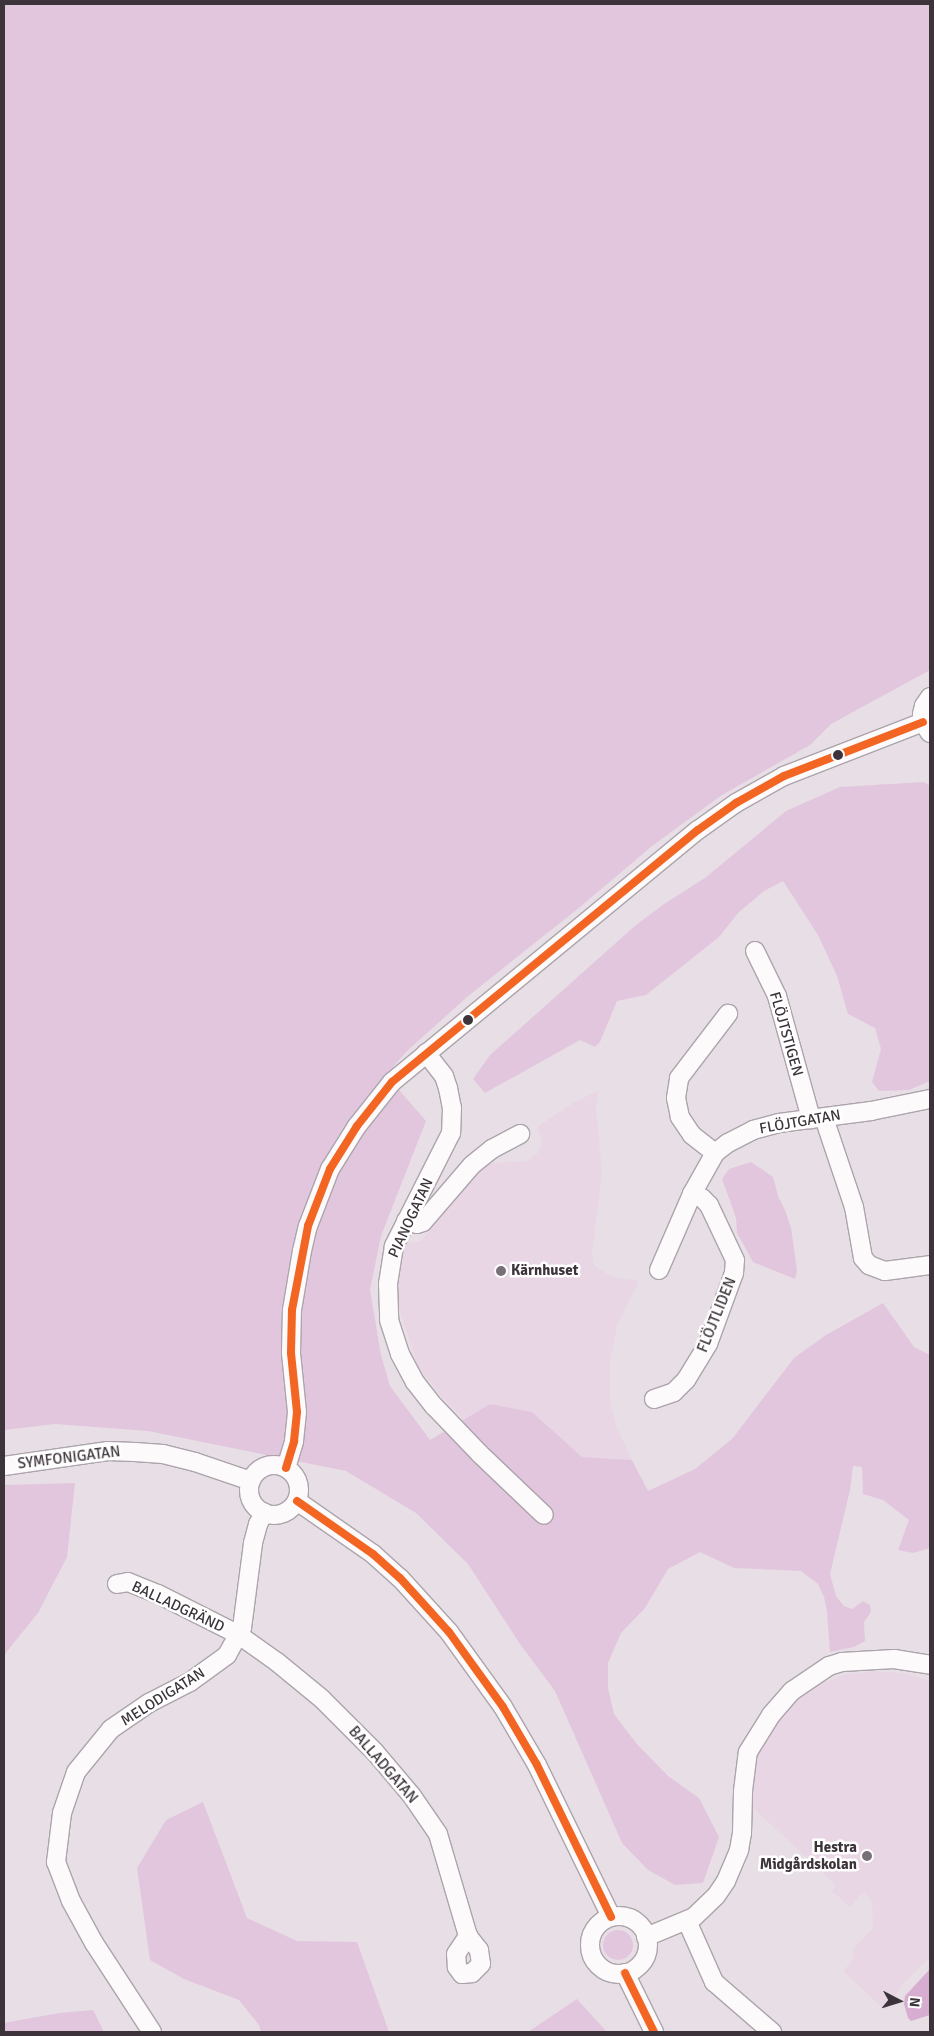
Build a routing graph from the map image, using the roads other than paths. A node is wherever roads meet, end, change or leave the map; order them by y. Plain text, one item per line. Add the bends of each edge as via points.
1 (930, 697) edge
2 (926, 728) edge
3 (755, 951) dead end
4 (728, 1014) dead end
5 (426, 1053) junction
6 (930, 1099) edge
7 (817, 1118) junction
8 (520, 1134) dead end
9 (714, 1153) junction
10 (692, 1194) junction
11 (406, 1221) junction
12 (930, 1265) edge
13 (659, 1270) dead end
14 (654, 1399) dead end
15 (4, 1466) edge
16 (286, 1468) junction
17 (251, 1481) junction
18 (297, 1500) junction
19 (264, 1513) junction
20 (544, 1515) dead end
21 (117, 1584) dead end
22 (238, 1635) junction
23 (930, 1665) edge
24 (611, 1918) junction
25 (687, 1921) junction
26 (468, 1936) dead end
27 (646, 1937) junction
28 (625, 1973) junction
29 (152, 2032) edge
30 (654, 2032) edge
31 (772, 2032) edge

1 - 2 street via 922,710
2 - 5 street via 784,776 736,803 698,830
3 - 7 street, FLÖJTSTIGEN via 777,996
4 - 9 street via 679,1078 676,1098 680,1117 692,1135
5 - 11 street, PIANOGATAN via 444,1076 448,1088 452,1108 451,1133
5 - 16 street via 392,1082 357,1126 330,1169 320,1192 295,1285 290,1334 297,1418
6 - 7 street, FLÖJTGATAN
7 - 9 street, FLÖJTGATAN via 753,1130
7 - 12 street, FLÖJTSTIGEN via 854,1207 863,1258 869,1265 885,1271
8 - 11 street via 492,1149 472,1165 423,1222
9 - 10 street
10 - 13 street
10 - 14 street, FLÖJTLIDEN via 709,1205 735,1260 734,1273 708,1344 686,1380 674,1392
11 - 20 street, PIANOGATAN via 394,1246 388,1284 389,1320 400,1354 415,1382 434,1406
15 - 17 street, SYMFONIGATAN via 108,1451 135,1452 163,1454
16 - 17 street via 264,1467
16 - 18 street via 298,1482
17 - 19 street via 251,1500
18 - 19 street via 283,1514
18 - 24 street via 373,1554 400,1578 449,1632 503,1706 537,1765
19 - 22 street, MELODIGATAN via 253,1543 242,1628
21 - 22 street, BALLADGRÄND via 128,1582 158,1594
22 - 26 street, BALLADGATAN via 322,1699 374,1751 412,1796 438,1834
22 - 29 street, MELODIGATAN via 227,1655 112,1730 76,1772 62,1813 56,1862 71,1901 94,1943
23 - 25 street via 894,1659 842,1662 829,1666 792,1691 771,1715 748,1752 742,1833 732,1870 716,1896
24 - 27 street via 620,1916 632,1920
24 - 28 street via 595,1930 590,1950 597,1964 605,1970
25 - 27 street
25 - 31 street via 714,1982
27 - 28 street via 645,1957 635,1969
28 - 30 street

